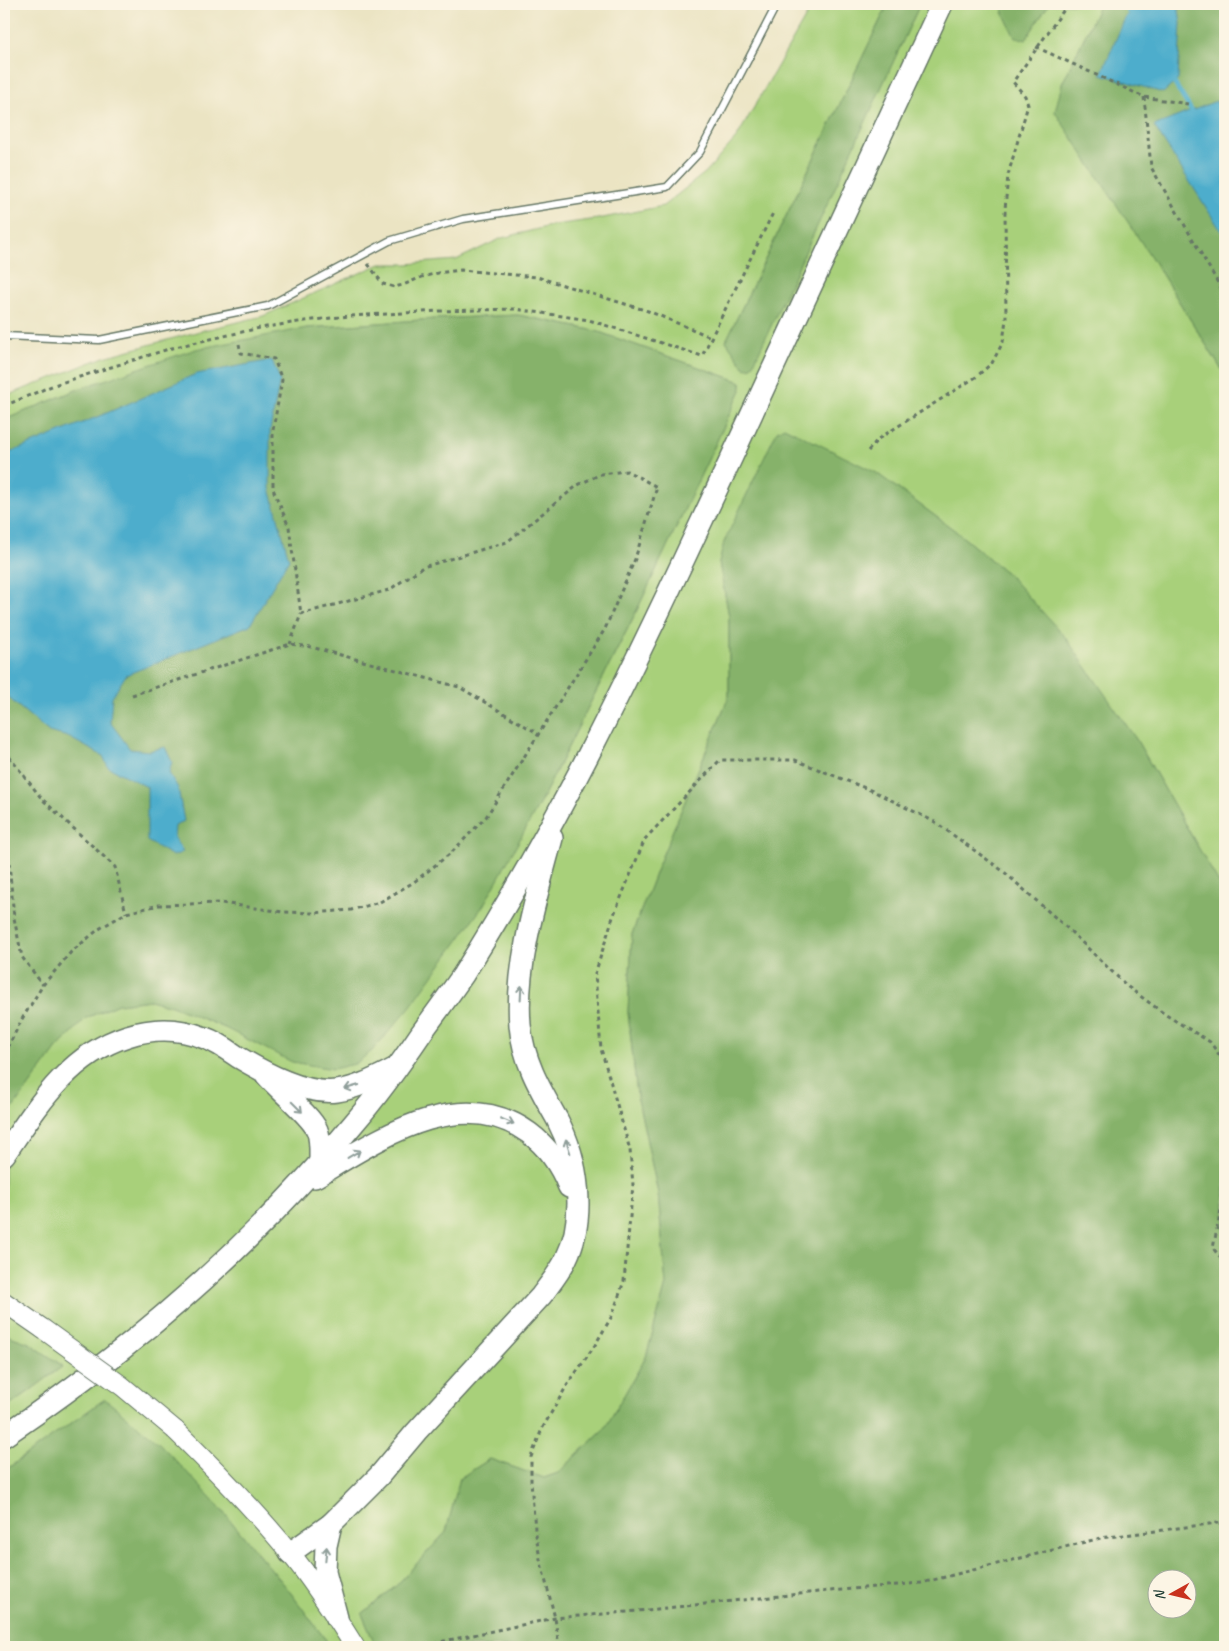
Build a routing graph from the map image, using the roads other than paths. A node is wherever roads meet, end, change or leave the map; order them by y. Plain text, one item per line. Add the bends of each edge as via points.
1 (777, 4) edge
2 (942, 4) edge
3 (4, 336) edge
4 (559, 809) junction
5 (397, 1068) junction
6 (263, 1072) junction
7 (4, 1155) edge
8 (320, 1162) junction
9 (297, 1188) junction
10 (577, 1211) junction
11 (4, 1302) edge
12 (4, 1436) edge
13 (331, 1524) junction
14 (290, 1553) junction
15 (337, 1618) junction
16 (355, 1647) edge

1 - 3 lane via 700,152 667,186 463,219 389,241 268,306 99,340
2 - 4 highway via 655,621
4 - 5 highway via 461,977
10 -> 4 highway via 578,1187 567,1140 531,1070 520,1024 529,927
5 -> 6 highway via 355,1087 336,1091 303,1087
5 - 8 highway
6 - 7 highway via 213,1042 189,1032 163,1030 129,1034 104,1044 61,1078
6 -> 8 highway via 317,1130
8 - 9 highway
9 -> 10 highway via 392,1132 445,1115 485,1114 517,1125 546,1147 565,1176
9 - 12 highway via 196,1286 129,1344
10 - 13 highway via 574,1238 567,1258 541,1296
11 - 14 main road, bridge via 122,1386 175,1430
13 - 14 highway
15 -> 13 highway via 325,1572
14 - 15 main road
15 - 16 main road

